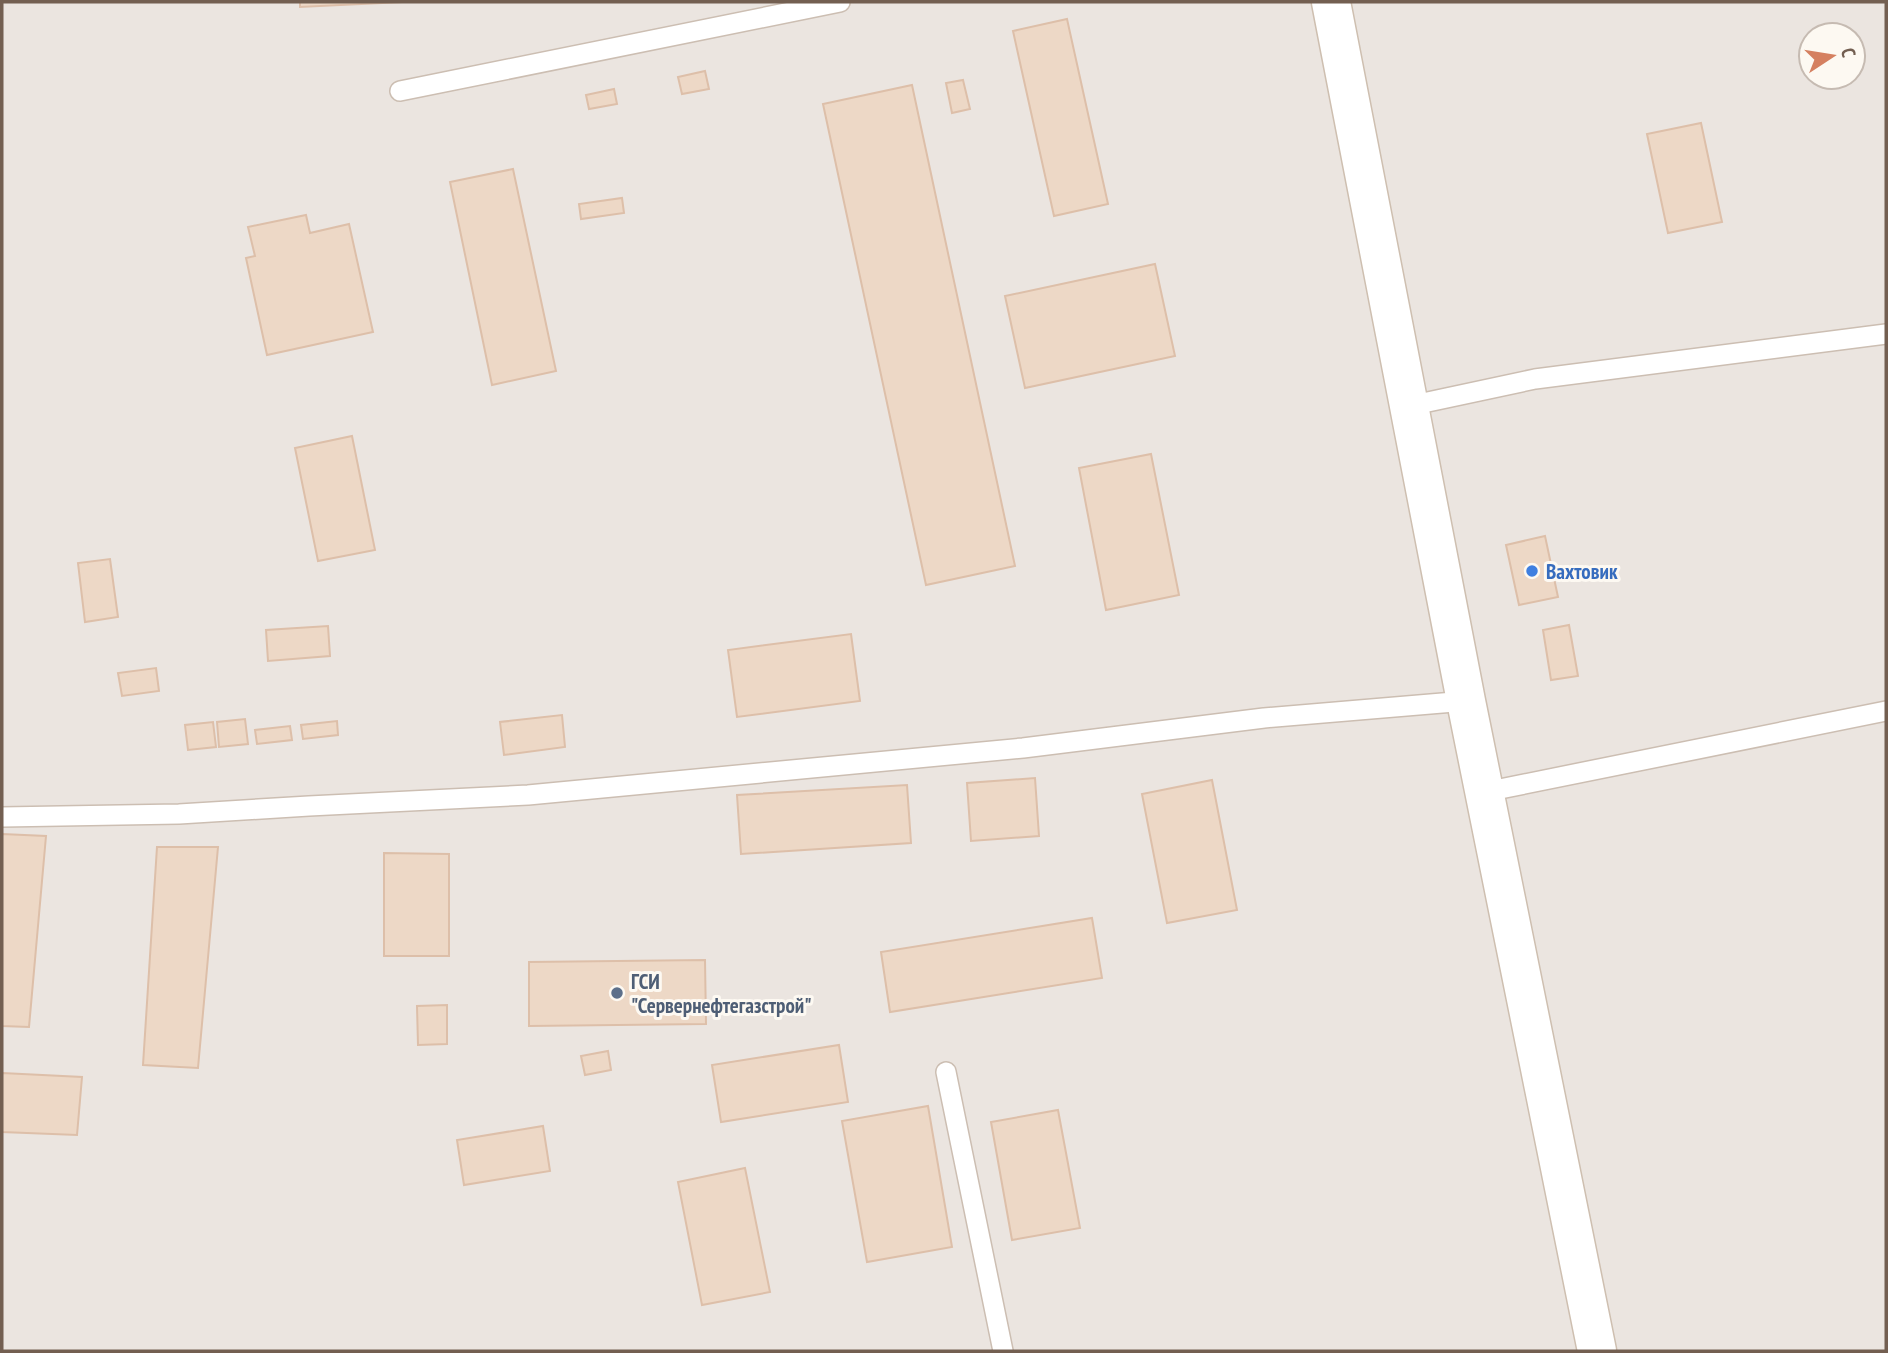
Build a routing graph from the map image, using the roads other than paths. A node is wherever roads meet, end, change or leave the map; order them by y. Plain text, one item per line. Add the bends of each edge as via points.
1 (840, 2) edge
2 (1331, 2) edge
3 (400, 91) dead end
4 (1886, 334) edge
5 (1409, 406) junction
6 (1466, 701) junction
7 (1886, 711) edge
8 (1485, 792) junction
9 (2, 817) edge
10 (946, 1072) dead end
11 (1003, 1351) edge
12 (1597, 1351) edge

1 - 3 lane
2 - 5 street
4 - 5 lane via 1535,379
5 - 6 street
6 - 8 street
6 - 9 lane via 528,795 179,814
7 - 8 lane
8 - 12 street
10 - 11 lane

